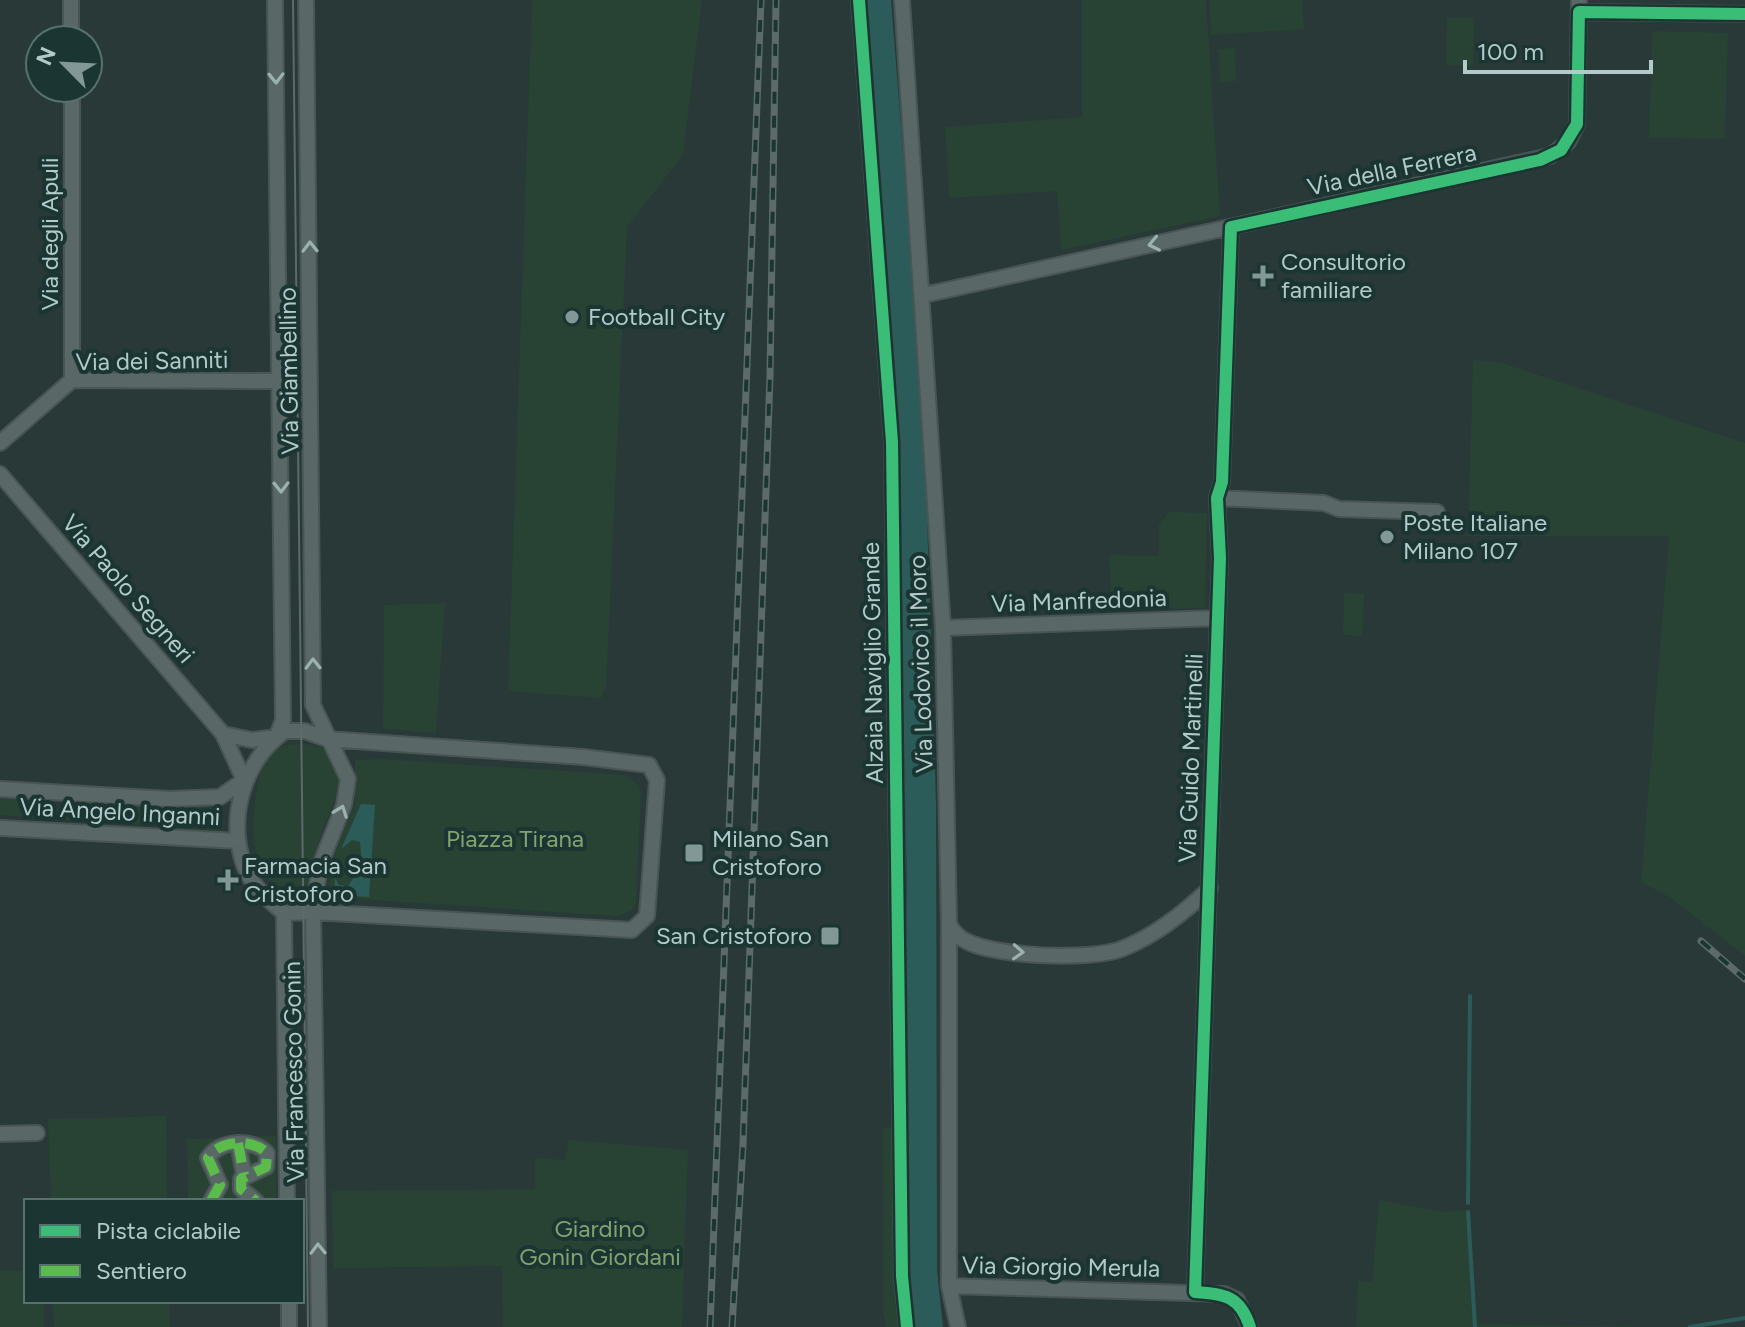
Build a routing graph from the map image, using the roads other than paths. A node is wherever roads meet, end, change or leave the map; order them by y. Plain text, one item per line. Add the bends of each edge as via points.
1 (71, 0) edge
2 (275, 0) edge
3 (306, 0) edge
4 (859, 0) edge
5 (902, 0) edge
6 (1579, 6) edge
7 (1745, 14) edge
8 (71, 24) edge
9 (72, 104) edge
10 (1231, 227) junction
11 (924, 295) junction
12 (72, 380) junction
13 (280, 381) junction
14 (0, 443) edge
15 (0, 474) edge
16 (1217, 498) junction
17 (1437, 512) dead end
18 (1217, 618) junction
19 (943, 628) junction
20 (223, 734) junction
21 (277, 737) junction
22 (327, 739) junction
23 (244, 780) junction
24 (0, 789) edge
25 (0, 828) edge
26 (238, 841) junction
27 (1210, 888) junction
28 (313, 912) junction
29 (284, 913) junction
30 (949, 924) junction
31 (961, 938) junction
32 (949, 952) junction
33 (37, 1133) dead end
34 (0, 1134) edge
35 (238, 1143) junction
36 (214, 1169) junction
37 (242, 1177) junction
38 (212, 1199) edge
39 (254, 1199) edge
40 (287, 1199) edge
41 (949, 1286) junction
42 (1195, 1292) junction
43 (289, 1303) edge
44 (289, 1327) edge
45 (319, 1327) edge
46 (907, 1327) edge
47 (958, 1327) edge
48 (1250, 1327) edge

1 - 8 street
2 -> 13 street, Via Giambellino
22 -> 3 street, Via Giambellino via 313,705
4 - 46 street, Alzaia Naviglio Grande via 892,442 902,1276
5 - 11 street, Via Lodovico il Moro
6 - 7 street
6 - 10 street, Via della Ferrera via 1577,124 1561,150 1540,160
9 - 12 street, Via degli Apuli
10 -> 11 street, Via della Ferrera
10 - 16 street, Via Guido Martinelli via 1222,482
11 - 19 street, Via Lodovico il Moro
12 - 13 street, Via dei Sanniti
12 - 14 street, Via dei Sanniti
13 -> 21 street, Via Giambellino via 283,720
15 - 20 street, Via Paolo Segneri
16 - 17 street
16 - 18 street, Via Guido Martinelli
18 - 19 street, Via Manfredonia
18 - 27 street, Via Guido Martinelli
19 - 30 street, Via Lodovico il Moro
20 - 21 street via 252,740
20 - 23 street, Via Paolo Segneri
21 - 22 street via 297,730
21 - 23 street
28 -> 22 street via 324,852 348,792 345,766
22 - 28 street via 649,765 657,780 650,908 632,930
23 - 24 street, Via Angelo Inganni via 220,797 169,799
23 - 26 street
25 - 26 street, Via Angelo Inganni
26 - 29 street via 253,882
31 -> 27 street via 996,950 1102,954 1141,940
27 - 42 street, Via Guido Martinelli
28 - 29 street
45 -> 28 street, Via Francesco Gonin
29 - 40 street, Via Francesco Gonin
30 - 31 street
30 - 32 street, Via Lodovico il Moro
31 - 32 street
32 - 41 street, Via Lodovico il Moro
33 - 34 street
35 - 36 street via 212,1152 208,1164
35 - 37 street
35 - 37 street via 259,1146 268,1158 266,1167
36 - 37 street
36 - 38 street via 220,1185
37 - 39 street via 241,1189
41 - 42 street, Via Giorgio Merula
41 - 47 street, Via Lodovico il Moro
42 - 48 street, Via Giorgio Merula via 1237,1300
43 - 44 street

